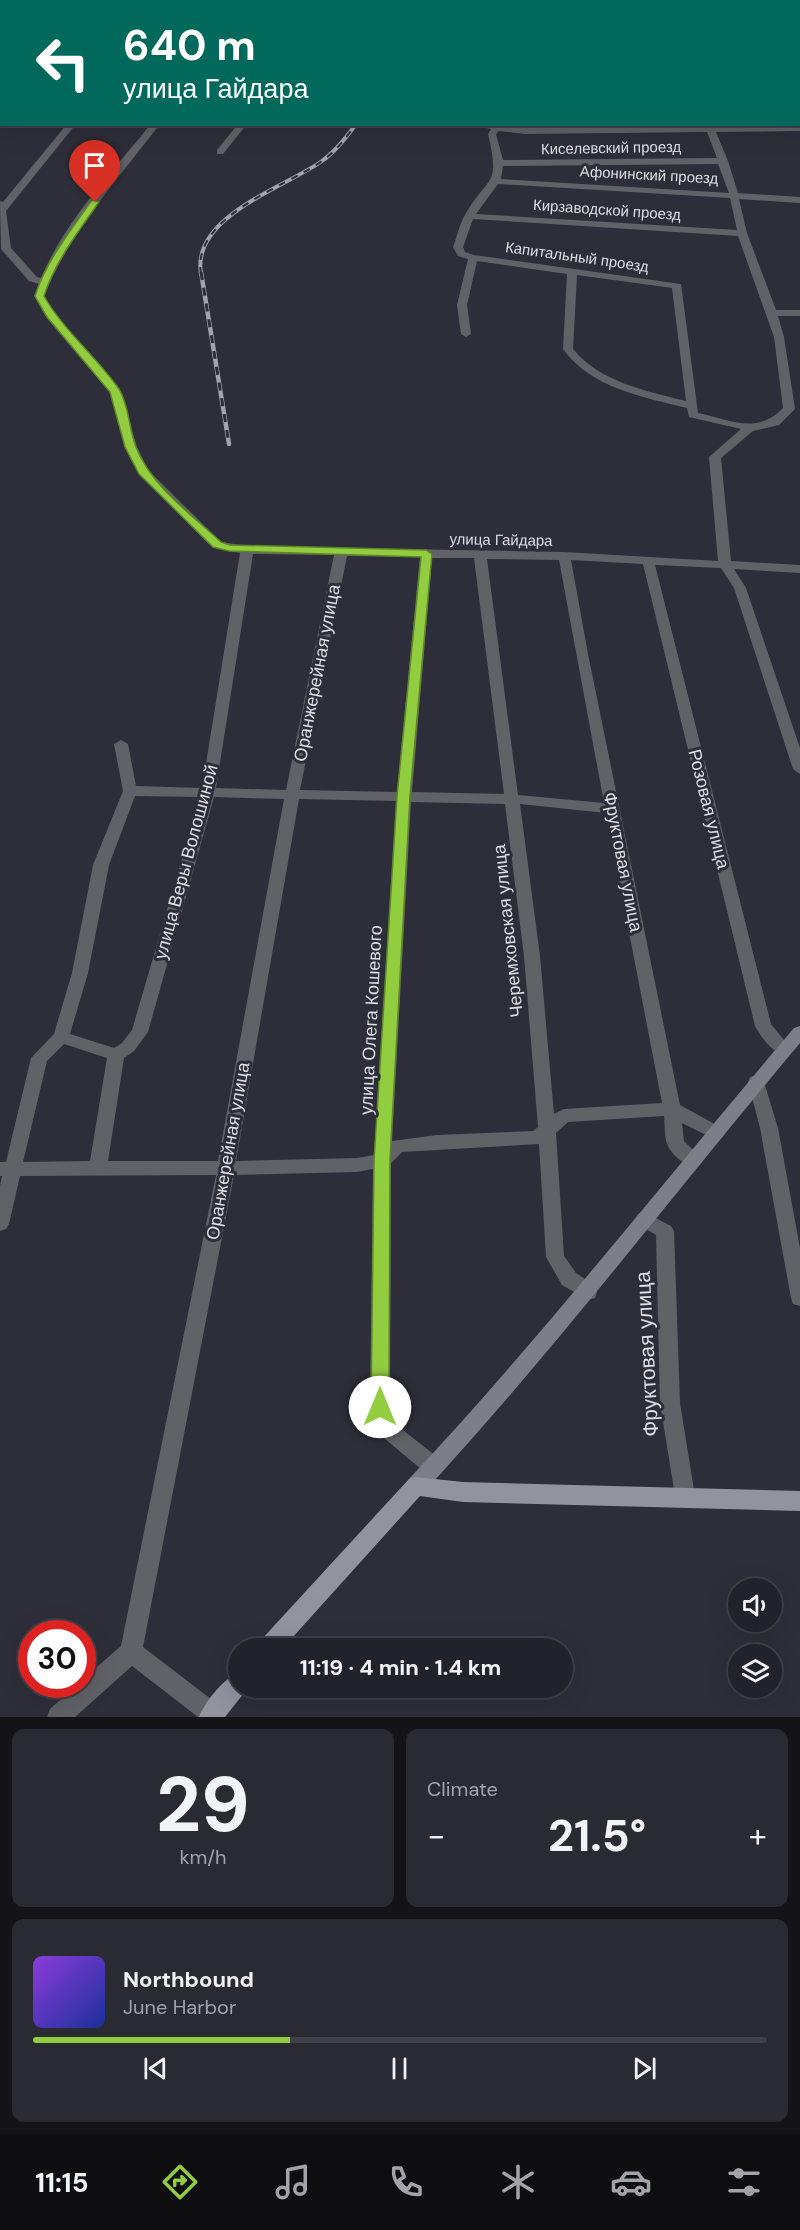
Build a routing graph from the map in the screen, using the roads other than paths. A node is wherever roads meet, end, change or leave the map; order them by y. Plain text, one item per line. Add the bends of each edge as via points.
1 (70, 126) edge
2 (154, 126) edge
3 (241, 126) edge
4 (481, 126) edge
5 (710, 127) edge
6 (800, 128) edge
7 (496, 129) junction
8 (220, 152) dead end
9 (724, 161) junction
10 (499, 163) junction
11 (496, 181) junction
12 (734, 195) junction
13 (800, 200) edge
14 (1, 206) edge
15 (470, 216) junction
16 (742, 233) junction
17 (473, 258) junction
18 (572, 270) junction
19 (44, 282) junction
20 (772, 313) junction
21 (800, 313) edge
22 (466, 334) dead end
23 (690, 406) junction
24 (749, 428) junction
25 (247, 550) junction
26 (341, 553) junction
27 (426, 554) junction
28 (480, 554) junction
29 (564, 556) junction
30 (648, 560) junction
31 (724, 565) junction
32 (800, 569) edge
33 (121, 744) dead end
34 (800, 769) edge
35 (130, 792) junction
36 (208, 794) junction
37 (292, 796) junction
38 (404, 796) junction
39 (513, 800) junction
40 (612, 809) junction
41 (800, 1032) edge
42 (61, 1036) junction
43 (784, 1050) junction
44 (116, 1054) junction
45 (756, 1082) junction
46 (672, 1109) junction
47 (547, 1131) junction
48 (716, 1132) junction
49 (382, 1160) junction
50 (694, 1160) junction
51 (98, 1168) junction
52 (226, 1168) junction
53 (6, 1169) edge
54 (644, 1219) junction
55 (0, 1224) edge
56 (588, 1292) junction
57 (800, 1298) edge
58 (434, 1467) junction
59 (416, 1486) junction
60 (685, 1496) junction
61 (800, 1501) edge
62 (278, 1638) edge
63 (131, 1652) junction
64 (228, 1696) edge
65 (211, 1716) edge
66 (58, 1717) edge

1 - 14 street
2 - 19 street via 95,202
3 - 8 street
4 - 7 street
5 - 6 street
5 - 7 street
5 - 9 street
7 - 10 street via 492,134
9 - 10 street, Киселевский проезд
9 - 12 street
10 - 11 street
11 - 12 street, Афонинский проезд
11 - 15 street
12 - 13 street, Афонинский проезд
12 - 16 street
14 - 19 street via 6,249 33,279
15 - 16 street, Кирзаводской проезд
15 - 17 street via 458,247 461,254
16 - 20 street
17 - 18 street, Капитальный проезд
17 - 22 street via 464,283 461,309
18 - 23 street via 567,349 603,377
18 - 23 street, Капитальный проезд via 677,286
19 - 25 street, улица Гайдара via 39,296 50,315 115,392 130,447 143,472 217,544
20 - 21 street
20 - 24 street via 789,409 775,423
23 - 24 street via 693,415
24 - 31 street via 715,457
25 - 26 street, улица Гайдара
25 - 36 street, улица Веры Волошиной
26 - 27 street, улица Гайдара
26 - 37 street, Оранжерейная улица
27 - 28 street, улица Гайдара
27 - 38 street, улица Олега Кошевого
28 - 29 street, улица Гайдара
28 - 39 street, Черемховская улица
29 - 30 street, улица Гайдара
29 - 40 street, Фруктовая улица
30 - 31 street, улица Гайдара
30 - 43 street, Розовая улица via 763,1026
31 - 32 street, улица Гайдара
31 - 34 street via 740,588
33 - 35 street
35 - 36 street
35 - 42 street via 101,865 80,973
36 - 37 street
36 - 44 street, улица Веры Волошиной via 140,1032
37 - 38 street
37 - 52 street, Оранжерейная улица
38 - 39 street
38 - 49 street, улица Олега Кошевого
39 - 40 street
39 - 47 street, Черемховская улица
40 - 46 street, Фруктовая улица
41 - 43 main road
42 - 44 street
42 - 53 street via 39,1058
43 - 45 main road
44 - 51 street
45 - 48 main road
45 - 57 street via 769,1128
46 - 47 street via 564,1116
46 - 48 street
46 - 50 street, Фруктовая улица via 676,1144
47 - 49 street via 537,1138 398,1146
47 - 56 street, Черемховская улица via 555,1257 569,1279
48 - 50 main road
49 - 52 street via 357,1165
49 - 58 street, улица Олега Кошевого via 380,1407 392,1433
50 - 54 main road
51 - 52 street
51 - 53 street
52 - 63 street, Оранжерейная улица
53 - 55 street
54 - 56 main road
54 - 60 street, Фруктовая улица via 665,1231 670,1403
56 - 58 main road
58 - 59 main road
59 - 60 main road via 464,1492
59 - 62 main road
60 - 61 main road
63 - 65 street
63 - 66 street
64 - 65 main road

